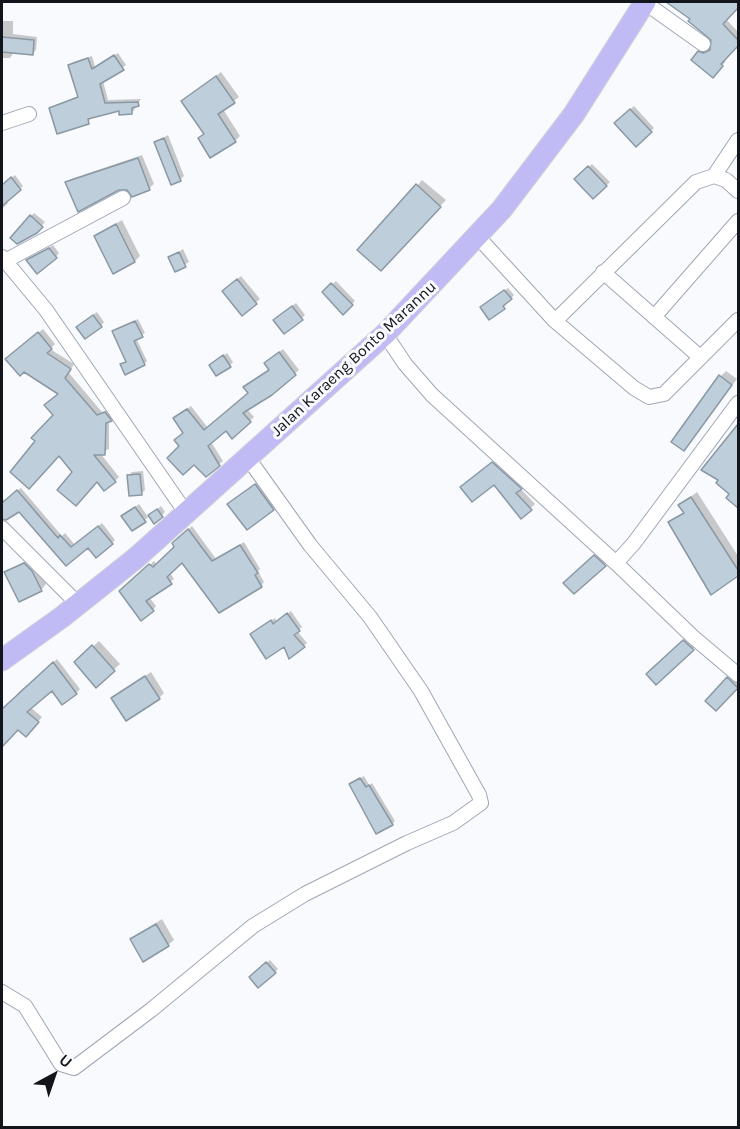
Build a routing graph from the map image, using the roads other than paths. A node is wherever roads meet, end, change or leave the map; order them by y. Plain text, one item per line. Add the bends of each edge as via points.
1 (645, 2) edge
2 (703, 44) dead end
3 (29, 114) dead end
4 (2, 123) edge
5 (738, 140) edge
6 (714, 176) junction
7 (738, 191) edge
8 (123, 198) dead end
9 (738, 220) edge
10 (478, 237) junction
11 (3, 259) edge
12 (603, 272) junction
13 (654, 317) junction
14 (555, 321) junction
15 (735, 328) edge
16 (385, 334) junction
17 (700, 357) junction
18 (738, 403) edge
19 (248, 458) junction
20 (186, 513) junction
21 (2, 528) edge
22 (616, 563) junction
23 (78, 604) junction
24 (2, 660) edge
25 (738, 675) edge
26 (2, 992) edge

1 - 2 street
1 - 10 main road, Jalan Karaeng Bonto Marannu via 574,114
3 - 4 street
5 - 6 street
6 - 7 street
6 - 12 street via 704,177 686,189
8 - 11 street
9 - 13 street
10 - 14 street
10 - 16 main road, Jalan Karaeng Bonto Marannu
11 - 20 street via 46,310
12 - 13 street
12 - 14 street
13 - 17 street
14 - 17 street via 634,388 649,396 664,394
15 - 17 street
16 - 19 main road, Jalan Karaeng Bonto Marannu
16 - 22 street via 432,395
18 - 22 street
19 - 20 main road, Jalan Karaeng Bonto Marannu
19 - 26 street via 310,545 370,617 421,691 481,803 453,823 305,894 253,926 74,1068 61,1064 25,1006
20 - 23 main road, Jalan Karaeng Bonto Marannu
21 - 23 street
22 - 25 street
23 - 24 main road, Jalan Karaeng Bonto Marannu

